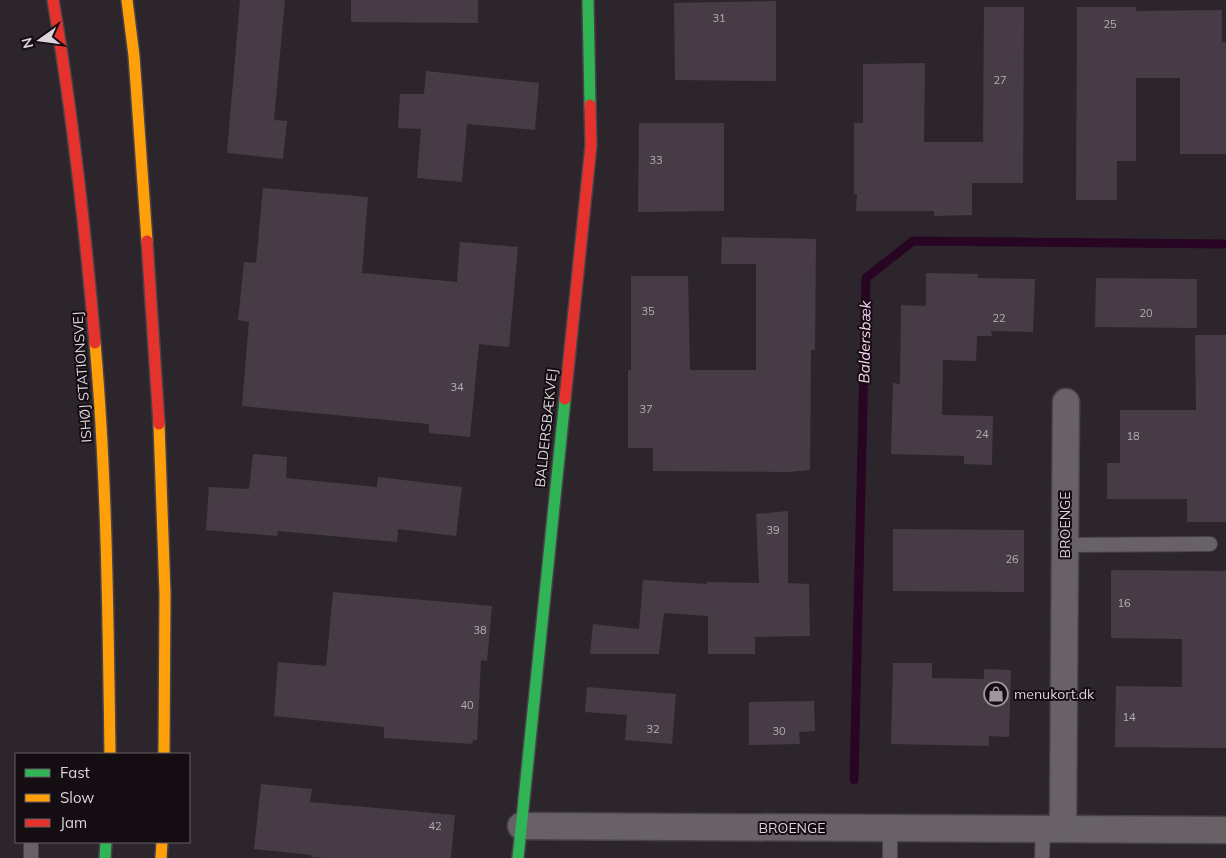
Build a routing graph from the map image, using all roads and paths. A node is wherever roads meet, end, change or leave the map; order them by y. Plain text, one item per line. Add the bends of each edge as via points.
1 (53, 0) edge
2 (127, 0) edge
3 (588, 0) edge
4 (1066, 402) dead end
5 (1210, 544) dead end
6 (1065, 545) junction
7 (110, 753) edge
8 (164, 753) edge
9 (521, 826) junction
10 (890, 828) junction
11 (1053, 828) junction
12 (1226, 830) edge
13 (31, 843) edge
14 (106, 843) edge
15 (162, 843) edge
16 (31, 858) edge
17 (105, 858) edge
18 (161, 858) edge
19 (518, 858) edge
20 (890, 858) edge
21 (1042, 858) edge

1 - 7 main road, ISHØJ STATIONSVEJ via 85,231 100,398
2 - 8 main road via 137,94 158,393 165,594
3 - 9 main road, BALDERSBÆKVEJ via 591,145
4 - 6 street, BROENGE
5 - 6 lane
6 - 11 street, BROENGE
9 - 10 street, BROENGE
9 - 19 main road, BALDERSBÆKVEJ
10 - 11 street, BROENGE
10 - 20 lane
11 - 12 street, BROENGE
11 - 21 lane
13 - 16 lane
14 - 17 main road
15 - 18 main road

